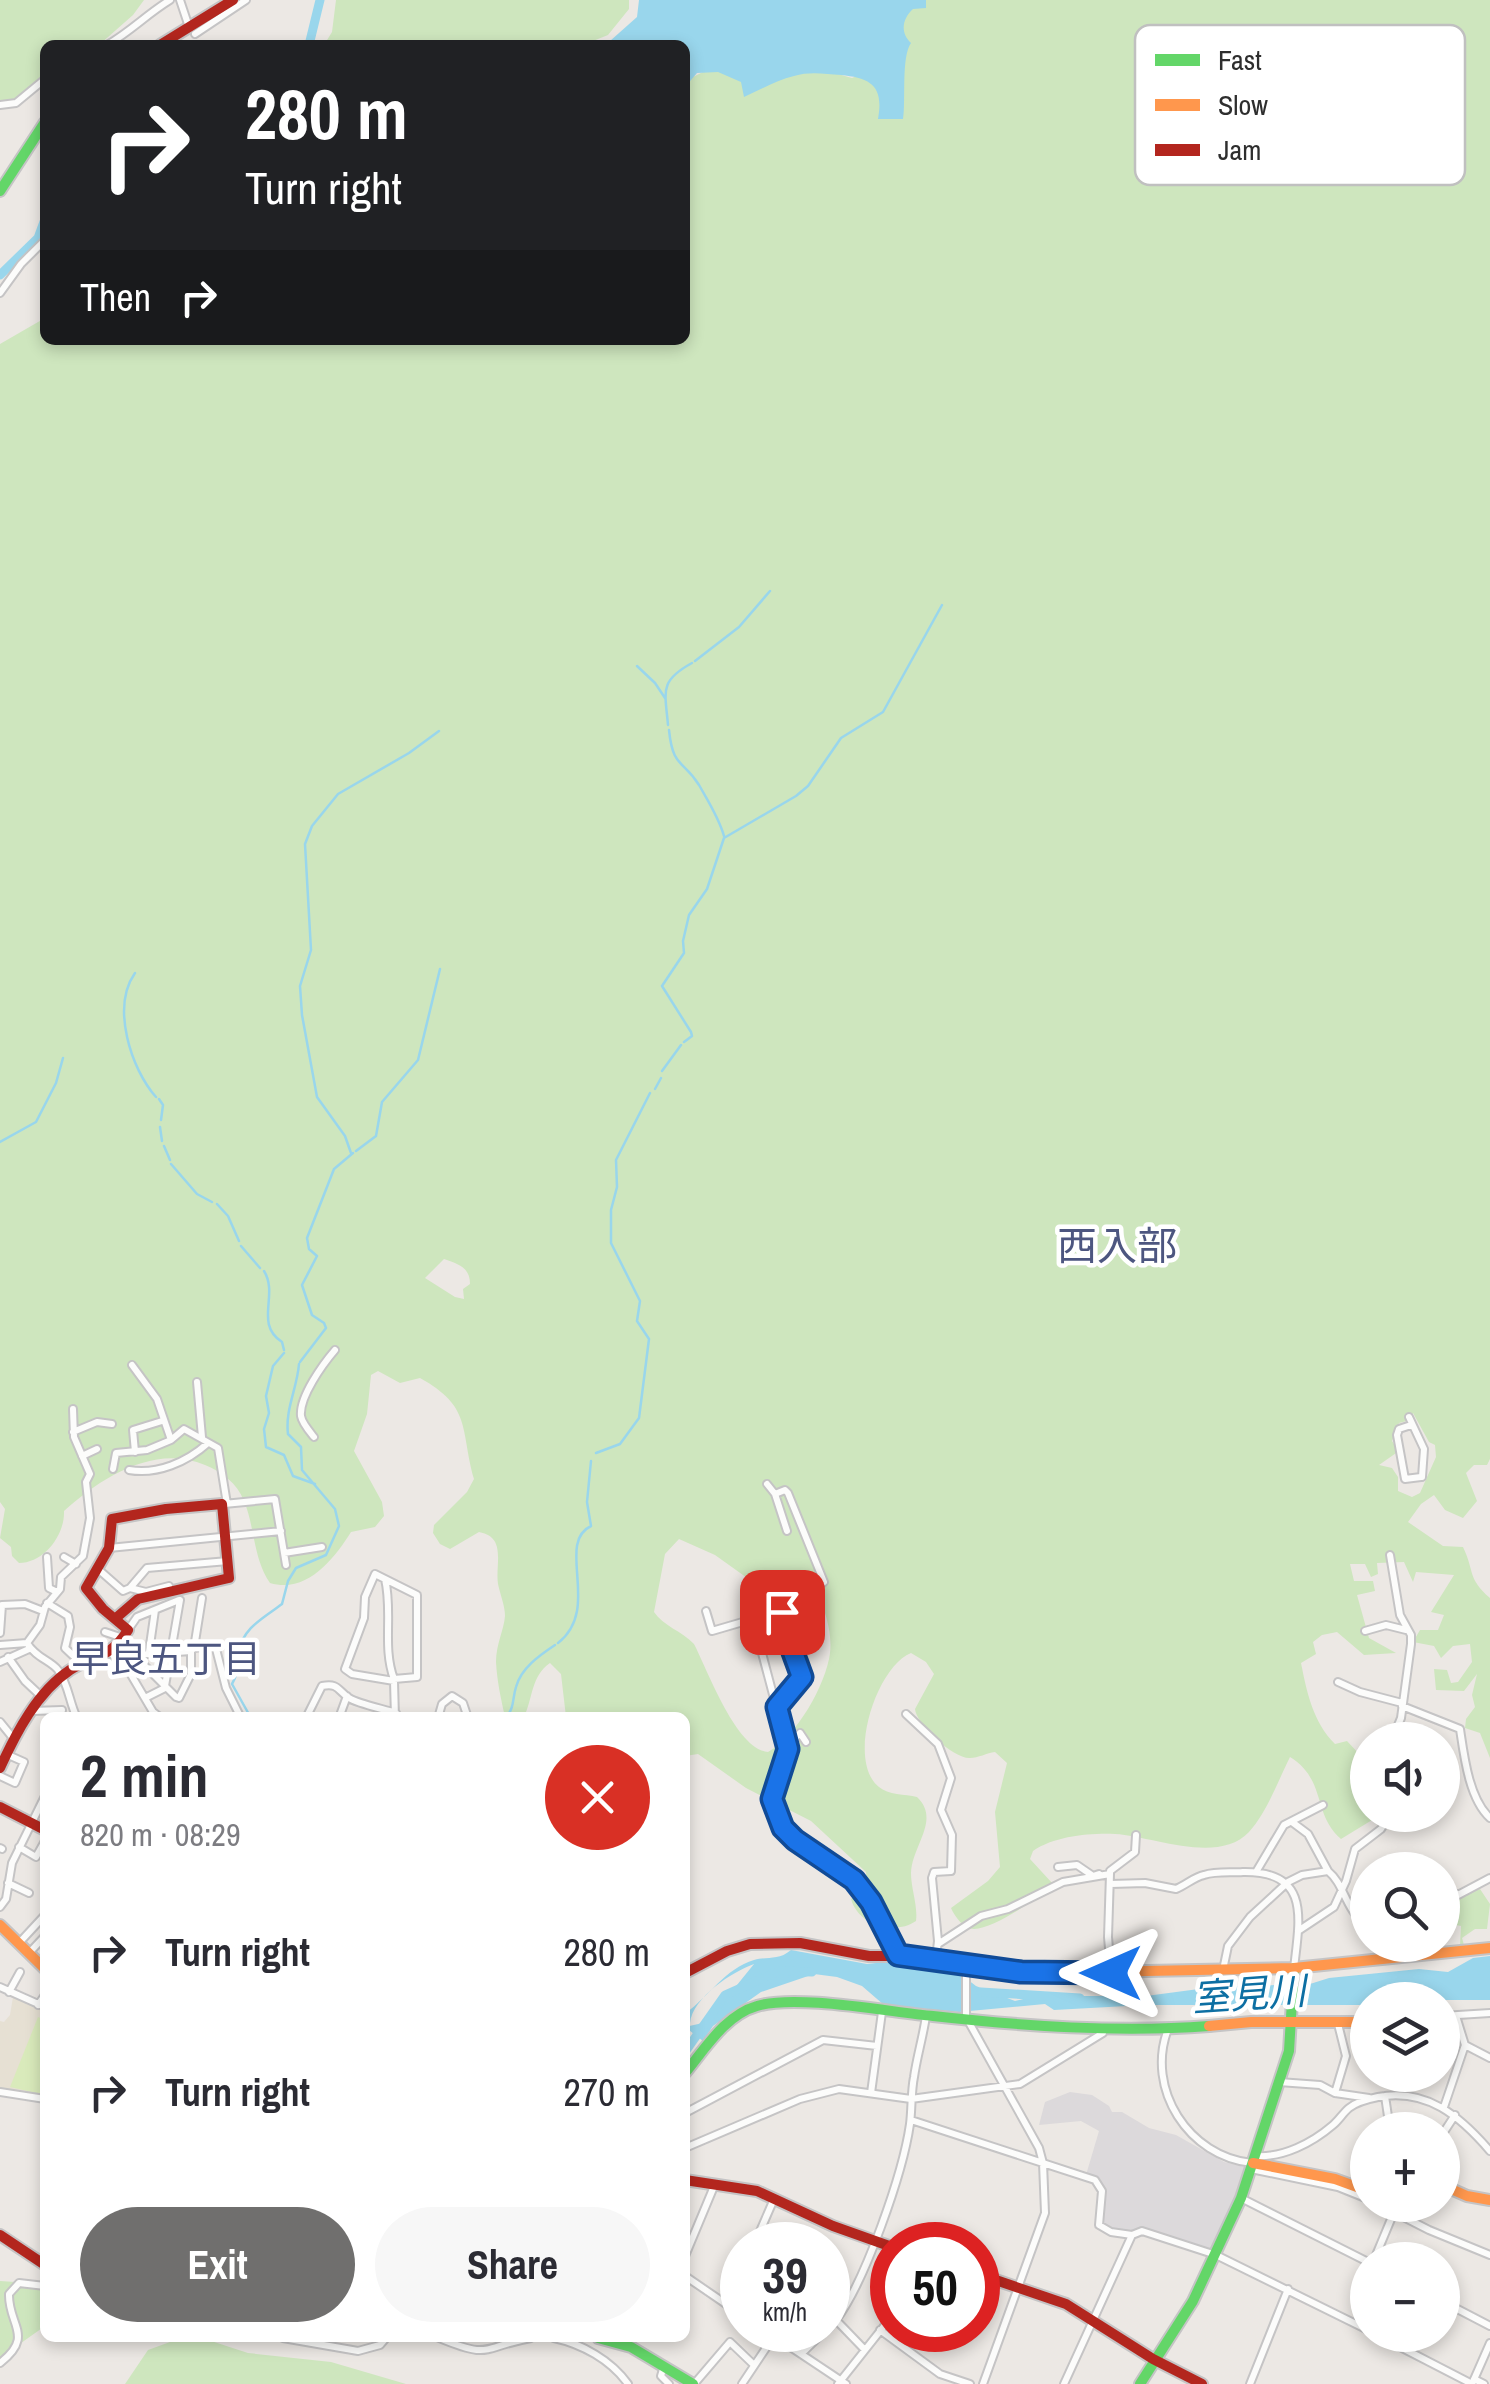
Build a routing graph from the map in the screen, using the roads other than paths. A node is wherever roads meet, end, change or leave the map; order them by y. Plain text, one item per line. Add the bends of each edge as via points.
1 (170, 0) edge
2 (180, 0) edge
3 (219, 0) edge
4 (233, 0) edge
5 (246, 0) edge
6 (191, 29) junction
7 (117, 40) edge
8 (170, 40) edge
9 (196, 40) edge
10 (40, 83) edge
11 (0, 105) edge
12 (40, 130) edge
13 (0, 191) edge
14 (40, 245) edge
15 (0, 292) edge
16 (334, 1350) dead end
17 (132, 1365) dead end
18 (196, 1382) dead end
19 (73, 1409) dead end
20 (162, 1420) junction
21 (1410, 1421) joint
22 (112, 1424) dead end
23 (73, 1432) junction
24 (314, 1438) dead end
25 (171, 1440) junction
26 (205, 1440) junction
27 (98, 1448) dead end
28 (135, 1452) junction
29 (82, 1456) junction
30 (113, 1469) dead end
31 (128, 1470) dead end
32 (767, 1484) dead end
33 (774, 1494) junction
34 (225, 1504) junction
35 (280, 1531) junction
36 (787, 1531) dead end
37 (226, 1536) junction
38 (109, 1548) junction
39 (322, 1548) dead end
40 (284, 1553) junction
41 (1390, 1555) dead end
42 (64, 1556) dead end
43 (47, 1557) dead end
44 (228, 1561) junction
45 (76, 1564) junction
46 (286, 1566) dead end
47 (98, 1568) junction
48 (385, 1579) junction
49 (170, 1586) dead end
50 (130, 1588) junction
51 (57, 1592) junction
52 (202, 1598) dead end
53 (45, 1607) junction
54 (155, 1610) junction
55 (706, 1612) dead end
56 (779, 1614) junction
57 (116, 1618) junction
58 (753, 1619) junction
59 (1408, 1630) junction
60 (1365, 1631) dead end
61 (106, 1632) dead end
62 (0, 1633) edge
63 (124, 1637) junction
64 (0, 1645) edge
65 (28, 1646) junction
66 (192, 1650) junction
67 (149, 1652) junction
68 (169, 1652) junction
69 (112, 1654) junction
70 (134, 1655) junction
71 (8, 1657) junction
72 (0, 1662) edge
73 (82, 1664) junction
74 (60, 1676) junction
75 (394, 1680) junction
76 (1338, 1682) dead end
77 (165, 1688) junction
78 (347, 1696) junction
79 (42, 1698) junction
80 (145, 1698) junction
81 (372, 1704) junction
82 (1402, 1705) junction
83 (777, 1707) junction
84 (31, 1710) junction
85 (62, 1712) edge
86 (75, 1712) edge
87 (156, 1712) edge
88 (238, 1712) edge
89 (308, 1712) edge
90 (342, 1712) edge
91 (370, 1712) edge
92 (389, 1712) edge
93 (396, 1712) edge
94 (440, 1712) edge
95 (466, 1712) edge
96 (906, 1714) dead end
97 (0, 1722) edge
98 (1400, 1722) edge
99 (12, 1738) junction
100 (806, 1742) dead end
101 (788, 1746) junction
102 (6, 1754) junction
103 (0, 1768) edge
104 (0, 1776) edge
105 (1323, 1805) dead end
106 (0, 1807) edge
107 (40, 1807) edge
108 (1490, 1818) edge
109 (1292, 1822) junction
110 (32, 1824) junction
111 (40, 1828) edge
112 (1377, 1832) edge
113 (1136, 1835) dead end
114 (19, 1847) junction
115 (40, 1849) edge
116 (1058, 1867) dead end
117 (1328, 1870) junction
118 (1110, 1872) junction
119 (1256, 1872) junction
120 (1490, 1878) edge
121 (1288, 1882) junction
122 (8, 1883) junction
123 (1111, 1884) junction
124 (1342, 1892) junction
125 (28, 1894) dead end
126 (1460, 1894) edge
127 (0, 1906) edge
128 (1350, 1912) edge
129 (40, 1919) edge
130 (0, 1925) edge
131 (1298, 1931) junction
132 (40, 1941) edge
133 (19, 1944) junction
134 (938, 1944) junction
135 (1490, 1948) edge
136 (1460, 1951) edge
137 (29, 1953) junction
138 (898, 1955) junction
139 (936, 1958) junction
140 (1366, 1962) edge
141 (40, 1964) edge
142 (966, 1966) junction
143 (690, 1970) edge
144 (1223, 1970) junction
145 (20, 1972) dead end
146 (1294, 1972) junction
147 (1111, 1973) junction
148 (0, 1987) edge
149 (9, 1992) junction
150 (40, 2006) edge
151 (882, 2012) junction
152 (1490, 2013) edge
153 (926, 2014) junction
154 (1460, 2016) edge
155 (967, 2018) junction
156 (1293, 2020) junction
157 (1350, 2023) edge
158 (1338, 2024) junction
159 (1104, 2028) junction
160 (1168, 2029) junction
161 (1460, 2029) edge
162 (1465, 2045) junction
163 (878, 2046) junction
164 (1490, 2058) edge
165 (690, 2066) edge
166 (1279, 2082) junction
167 (1004, 2088) junction
168 (0, 2092) edge
169 (1336, 2093) junction
170 (871, 2094) junction
171 (1385, 2096) junction
172 (40, 2098) edge
173 (911, 2099) junction
174 (1370, 2099) junction
175 (1444, 2107) junction
176 (690, 2110) edge
177 (1387, 2112) edge
178 (1451, 2112) edge
179 (910, 2120) junction
180 (1460, 2120) edge
181 (690, 2146) edge
182 (1490, 2151) edge
183 (1043, 2163) junction
184 (1253, 2163) junction
185 (690, 2180) edge
186 (716, 2182) junction
187 (1350, 2184) edge
188 (1350, 2191) edge
189 (1460, 2193) edge
190 (774, 2198) junction
191 (1241, 2198) junction
192 (1490, 2200) edge
193 (764, 2222) edge
194 (882, 2222) edge
195 (1421, 2222) edge
196 (1132, 2234) junction
197 (0, 2235) edge
198 (870, 2239) edge
199 (690, 2244) edge
200 (870, 2251) edge
201 (1350, 2251) edge
202 (1216, 2255) junction
203 (1490, 2256) edge
204 (40, 2262) edge
205 (690, 2279) edge
206 (1000, 2282) edge
207 (40, 2285) edge
208 (1018, 2288) junction
209 (1288, 2289) junction
210 (720, 2300) edge
211 (850, 2301) edge
212 (1460, 2310) edge
213 (1094, 2320) junction
214 (1350, 2321) edge
215 (1490, 2326) edge
216 (850, 2334) edge
217 (304, 2342) edge
218 (383, 2342) edge
219 (450, 2342) edge
220 (519, 2342) edge
221 (579, 2342) edge
222 (613, 2342) edge
223 (870, 2342) edge
224 (1490, 2343) edge
225 (864, 2349) junction
226 (763, 2352) edge
227 (799, 2352) edge
228 (910, 2352) edge
229 (1411, 2352) edge
230 (801, 2354) joint
231 (1154, 2359) junction
232 (0, 2363) edge
233 (754, 2364) junction
234 (664, 2367) junction
235 (940, 2374) junction
236 (1472, 2382) edge
237 (841, 2383) edge
238 (628, 2384) edge
239 (669, 2384) edge
240 (693, 2384) edge
241 (742, 2384) edge
242 (931, 2384) edge
243 (970, 2384) edge
244 (984, 2384) edge
245 (1064, 2384) edge
246 (1140, 2384) edge
247 (1202, 2384) edge
248 (1250, 2384) edge
249 (1484, 2384) edge

1 - 7 street
2 - 6 street
3 - 6 street
4 - 6 main road
5 - 6 street
6 - 8 main road
6 - 9 street
10 - 11 street via 16,103
12 - 13 main road
14 - 15 street
16 - 24 street via 302,1411
17 - 20 street via 157,1399
18 - 26 street
19 - 23 street
20 - 25 street
20 - 28 street via 132,1430
21 - 21 street via 1397,1435 1405,1479 1423,1478 1424,1448
22 - 23 street
23 - 29 street
25 - 26 street via 184,1429
25 - 28 street
26 - 31 street via 195,1453 156,1471
26 - 34 street via 218,1448
27 - 29 street
28 - 30 street via 116,1453
29 - 45 street via 90,1474 90,1518 84,1556
32 - 33 street
33 - 36 street
33 - 56 street via 788,1492 824,1582
34 - 35 street via 274,1498
34 - 37 main road
34 - 38 main road via 112,1519
35 - 37 street
35 - 40 street
37 - 38 street
37 - 44 main road
38 - 47 main road
39 - 40 street
40 - 46 street
41 - 59 street
42 - 45 street
43 - 51 street via 49,1588
44 - 50 street via 147,1568
44 - 57 main road via 230,1578 138,1598
45 - 51 street via 61,1577
47 - 50 street via 123,1590
47 - 57 main road via 86,1588
48 - 75 street
48 - 75 street via 418,1600 417,1677
48 - 75 street via 375,1574 364,1598 346,1670
49 - 50 street
51 - 53 street
52 - 66 street
53 - 62 street via 2,1606
53 - 65 street
53 - 73 street via 68,1616 65,1648
54 - 63 street via 137,1617
54 - 67 street
54 - 68 street via 180,1600
55 - 58 street via 712,1631
56 - 58 street
56 - 83 street via 802,1677
57 - 63 main road
58 - 83 street
59 - 60 street via 1386,1625
59 - 82 street
61 - 63 street
63 - 69 main road
63 - 70 street
64 - 65 street
65 - 71 street
65 - 74 street
66 - 68 street
66 - 77 street via 191,1674 179,1698
66 - 88 street via 215,1645
67 - 68 street
67 - 70 street
68 - 77 street
69 - 73 main road
69 - 80 street
70 - 77 street
71 - 72 street
71 - 79 street
73 - 74 main road
74 - 79 main road
74 - 86 street
75 - 93 street
76 - 82 street
77 - 80 street
78 - 81 street
78 - 89 street via 339,1686 322,1686
78 - 90 street
79 - 84 main road
80 - 87 street
81 - 91 street
81 - 92 street
82 - 98 street
82 - 108 street via 1460,1729 1474,1789
83 - 101 street
84 - 85 street
84 - 99 main road
94 - 95 street via 452,1696
96 - 134 street via 938,1744 951,1778 941,1810 952,1835 951,1871 932,1878
97 - 99 street
99 - 102 main road
100 - 101 street via 800,1733
101 - 138 street via 772,1799 783,1828 854,1880
102 - 103 main road
102 - 104 street via 24,1762 15,1783
105 - 109 street
106 - 110 main road
107 - 110 street
109 - 117 street via 1308,1834
109 - 119 street
110 - 111 main road
110 - 114 street
112 - 124 street via 1355,1849
113 - 118 street via 1134,1854
114 - 115 street via 36,1856
114 - 122 street
116 - 118 street via 1077,1865 1092,1876
117 - 121 street
117 - 124 street
118 - 123 street
118 - 134 street via 1064,1882 981,1916
119 - 121 street
119 - 123 street via 1199,1876 1176,1889
120 - 126 street
121 - 131 street
121 - 144 street via 1228,1946
122 - 125 street
122 - 127 street
123 - 147 street
124 - 128 street
124 - 131 street via 1334,1906
129 - 133 street
130 - 133 main road
131 - 146 street
132 - 137 street
133 - 137 main road
134 - 139 street
135 - 136 main road
137 - 141 main road
138 - 139 main road
138 - 143 main road via 848,1954 800,1942 750,1944
139 - 142 main road
140 - 146 main road
142 - 147 main road
142 - 155 street
144 - 146 main road
144 - 147 main road
145 - 149 street
146 - 156 main road
148 - 149 street
149 - 150 street
151 - 153 main road
151 - 163 street
151 - 165 main road via 786,2001 755,2006 714,2034
152 - 154 street
153 - 155 main road
153 - 173 street
155 - 159 main road
155 - 167 street
156 - 158 main road
156 - 160 main road
156 - 166 main road
157 - 158 main road
158 - 169 street via 1346,2056
159 - 160 main road
159 - 167 street
160 - 184 street via 1162,2076 1182,2126 1222,2156
161 - 162 street
162 - 164 street
162 - 175 street
163 - 170 street
163 - 176 street via 824,2040
166 - 169 street
166 - 184 main road
167 - 173 street
167 - 183 street
168 - 172 street
169 - 174 street
170 - 173 street
170 - 181 street via 839,2089 808,2096
171 - 174 street
171 - 175 street via 1419,2097
171 - 177 street
173 - 179 street
174 - 184 street via 1294,2149
175 - 178 street
179 - 183 street
179 - 194 street
180 - 182 street
183 - 196 street via 1096,2180 1102,2190 1099,2224
183 - 208 street via 1045,2214
184 - 187 main road
184 - 188 street
184 - 191 main road
185 - 186 main road
186 - 190 main road
186 - 199 street
189 - 192 main road
190 - 193 street
190 - 198 main road
191 - 201 street
191 - 202 main road
195 - 203 street
196 - 202 street via 1142,2231
196 - 213 street
197 - 204 main road
200 - 211 street
202 - 209 street
202 - 231 main road
205 - 210 street
206 - 208 main road
207 - 232 street via 19,2283 9,2294 19,2338
208 - 213 main road
208 - 244 street
209 - 214 street
209 - 248 street
212 - 215 street
213 - 231 main road
213 - 245 street
216 - 225 street
217 - 218 street via 358,2352
219 - 220 street via 476,2352
221 - 238 street
222 - 234 main road
223 - 225 street
224 - 236 street
225 - 237 street
226 - 233 street
227 - 230 street
228 - 235 street
229 - 236 street
230 - 237 street
231 - 246 main road
231 - 247 main road
233 - 240 street via 730,2342
233 - 241 street
234 - 239 street via 661,2376
234 - 240 main road
235 - 242 street
235 - 243 street
236 - 249 street

